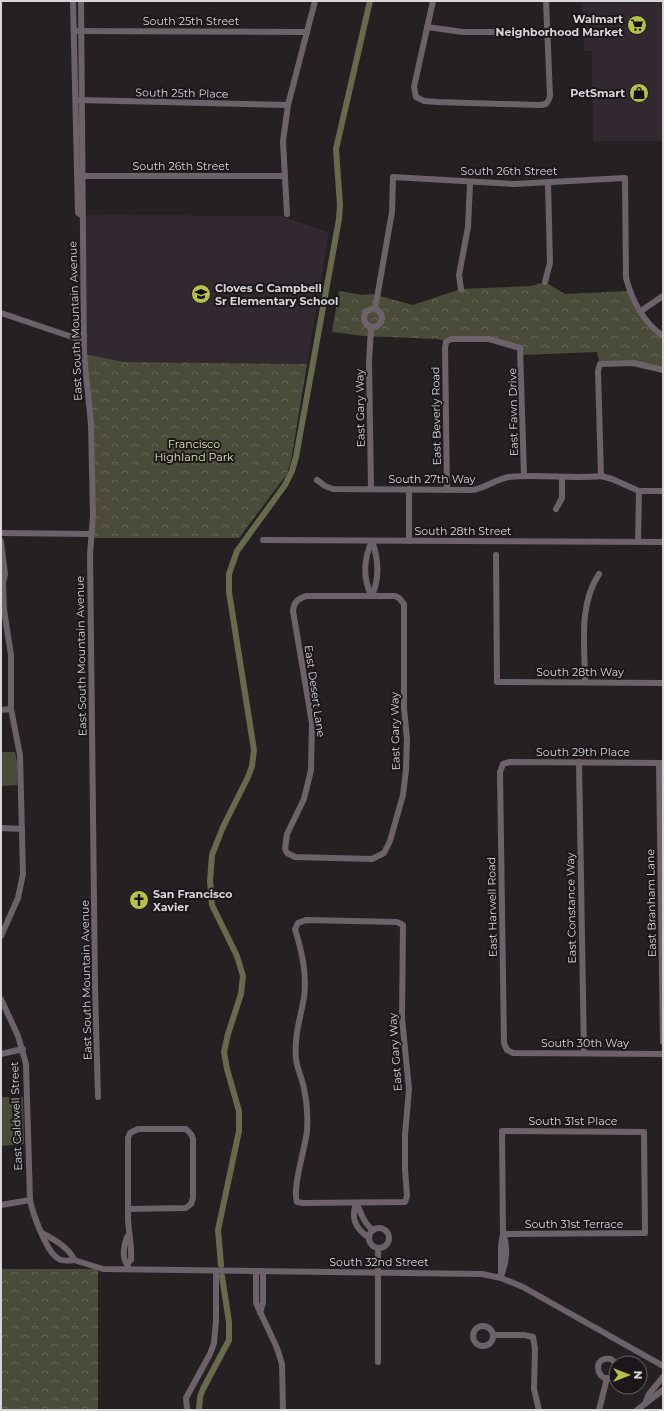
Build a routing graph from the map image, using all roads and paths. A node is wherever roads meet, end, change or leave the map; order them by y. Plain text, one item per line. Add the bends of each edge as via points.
1 (73, 1) edge
2 (80, 1) edge
3 (316, 1) edge
4 (433, 1) edge
5 (546, 1) edge
6 (427, 27) junction
7 (81, 30) junction
8 (74, 31) junction
9 (307, 32) junction
10 (547, 32) junction
11 (75, 100) junction
12 (82, 100) junction
13 (288, 105) junction
14 (80, 176) junction
15 (285, 176) junction
16 (393, 178) joint
17 (548, 182) junction
18 (470, 183) junction
19 (287, 214) dead end
20 (545, 282) dead end
21 (462, 289) dead end
22 (663, 296) edge
23 (375, 309) junction
24 (641, 312) junction
25 (1, 313) edge
26 (372, 328) junction
27 (663, 336) edge
28 (84, 341) junction
29 (446, 342) joint
30 (663, 370) edge
31 (524, 476) junction
32 (601, 476) junction
33 (562, 477) junction
34 (317, 480) dead end
35 (371, 489) junction
36 (409, 489) junction
37 (447, 490) junction
38 (639, 491) junction
39 (663, 491) edge
40 (556, 509) dead end
41 (1, 534) edge
42 (91, 534) junction
43 (263, 540) dead end
44 (1, 541) edge
45 (372, 541) junction
46 (409, 541) junction
47 (638, 542) junction
48 (663, 542) edge
49 (496, 556) dead end
50 (3, 567) edge
51 (365, 568) junction
52 (378, 568) junction
53 (599, 574) dead end
54 (2, 582) edge
55 (372, 596) junction
56 (3, 610) edge
57 (585, 682) junction
58 (663, 683) edge
59 (11, 709) junction
60 (1, 710) edge
61 (579, 762) junction
62 (661, 763) edge
63 (503, 764) joint
64 (1, 828) edge
65 (22, 829) junction
66 (379, 857) joint
67 (1, 936) edge
68 (1, 1000) edge
69 (663, 1042) edge
70 (23, 1049) junction
71 (506, 1050) joint
72 (1, 1054) edge
73 (584, 1054) junction
74 (663, 1054) edge
75 (98, 1097) dead end
76 (30, 1200) junction
77 (356, 1203) junction
78 (1, 1205) edge
79 (128, 1209) junction
80 (373, 1230) junction
81 (42, 1233) junction
82 (645, 1233) joint
83 (503, 1234) junction
84 (368, 1237) junction
85 (60, 1245) junction
86 (378, 1249) junction
87 (52, 1252) junction
88 (74, 1260) junction
89 (128, 1266) junction
90 (217, 1271) junction
91 (259, 1271) junction
92 (379, 1271) junction
93 (501, 1278) junction
94 (493, 1335) dead end
95 (608, 1358) edge
96 (378, 1362) dead end
97 (663, 1366) edge
98 (663, 1377) edge
99 (607, 1378) joint
100 (663, 1390) edge
101 (646, 1401) junction
102 (187, 1410) edge
103 (283, 1410) edge
104 (538, 1410) edge
105 (599, 1410) edge
106 (637, 1410) edge

1 - 8 street, East South Mountain Avenue
2 - 7 street, East South Mountain Avenue
3 - 9 street
4 - 6 street
5 - 10 street
6 - 10 street via 463,32
6 - 10 street via 414,88 416,97 424,101 437,102 545,105 550,96
7 - 8 street, South 25th Street
7 - 9 street, South 25th Street
7 - 12 street, East South Mountain Avenue
8 - 11 street, East South Mountain Avenue
9 - 13 street
11 - 12 street, South 25th Place
11 - 14 street, East South Mountain Avenue
12 - 13 street, South 25th Place
12 - 14 street, East South Mountain Avenue
13 - 15 street via 283,141
14 - 15 street, South 26th Street
14 - 28 street, East South Mountain Avenue via 84,211
15 - 19 street
16 - 18 street, South 26th Street via 402,176
16 - 23 street, East Gary Way via 392,212
17 - 18 street, South 26th Street
17 - 20 street via 550,263
17 - 24 street, South 26th Street via 625,178 626,278
18 - 21 street via 468,227 459,275
22 - 24 street
23 - 26 street, East Gary Way via 381,313 382,321 377,327
23 - 26 street, East Gary Way via 368,311 364,316 365,322
24 - 27 street via 648,323
25 - 28 street
26 - 35 street, East Gary Way via 369,362
28 - 42 street, East South Mountain Avenue via 91,424
29 - 31 street, East Fawn Drive via 451,339 488,339 520,348
29 - 37 street, East Beverly Road
30 - 32 street via 633,363 600,364 598,371
31 - 33 street, South 27th Way
31 - 37 street, South 27th Way via 507,477 478,490
32 - 33 street, South 27th Way
32 - 38 street, South 27th Way
33 - 40 street via 562,498
34 - 35 street, South 27th Way via 333,488
35 - 36 street, South 27th Way
36 - 37 street, South 27th Way
36 - 46 street
38 - 39 street, South 27th Way
38 - 47 street
41 - 42 street
42 - 75 street, East South Mountain Avenue
43 - 45 street, South 28th Street
44 - 50 street
45 - 46 street, South 28th Street
45 - 51 street
45 - 52 street
46 - 47 street, South 28th Street
47 - 48 street, South 28th Street
49 - 57 street, South 28th Way via 497,682
50 - 54 street
51 - 52 street
51 - 55 street via 367,587
52 - 55 street
53 - 57 street via 588,593 586,606
54 - 56 street
55 - 66 street, East Gary Way via 395,596 402,600 405,609 406,770 403,795 390,841
55 - 66 street, East Desert Lane via 308,596 297,600 294,605 311,717 312,762 304,799 284,844 287,853 302,858
56 - 59 street via 11,655
57 - 58 street, South 28th Way
59 - 60 street
59 - 65 street via 20,755
61 - 62 street, South 29th Place
61 - 63 street, South 29th Place
61 - 73 street, East Constance Way
62 - 69 street, East Branham Lane
63 - 71 street, East Harwell Road via 500,772
64 - 65 street
65 - 67 street via 23,874 20,890
68 - 70 street, East Caldwell Street
70 - 72 street
70 - 76 street, East Caldwell Street via 26,1064
71 - 73 street, South 30th Way via 513,1053
73 - 74 street, South 30th Way
76 - 78 street
76 - 81 street, East Caldwell Street via 34,1218
77 - 77 street, East Gary Way via 297,1202 294,1195 308,1117 296,1060 305,971 295,929 298,923 306,920 397,922 403,925 402,1011 409,1089 405,1134 407,1196 405,1202
77 - 80 street via 362,1211 364,1220
77 - 84 street via 354,1220 362,1233
79 - 79 street via 130,1133 138,1129 186,1129 193,1139 191,1204 186,1208
79 - 89 street via 128,1246 131,1260
80 - 84 street
80 - 86 street via 383,1229 389,1237 386,1246
81 - 85 street
81 - 87 street, East Caldwell Street
82 - 83 street, South 31st Terrace
82 - 83 street, South 31st Place via 644,1132 502,1131
83 - 93 street
84 - 86 street via 371,1246
85 - 87 street
85 - 88 street via 72,1254
86 - 92 street
87 - 88 street via 56,1257 67,1261
88 - 89 street, South 32nd Street via 103,1269
89 - 90 street, South 32nd Street
90 - 91 street, South 32nd Street
90 - 102 street via 215,1339 210,1354 186,1398
91 - 92 street, South 32nd Street
91 - 103 street via 260,1313 280,1357
92 - 93 street, South 32nd Street via 467,1272
92 - 96 street
93 - 97 street, South 32nd Street via 523,1287
94 - 104 street via 533,1337 534,1389
95 - 99 street via 599,1363 599,1373
98 - 101 street
99 - 105 street
100 - 101 street
101 - 106 street

